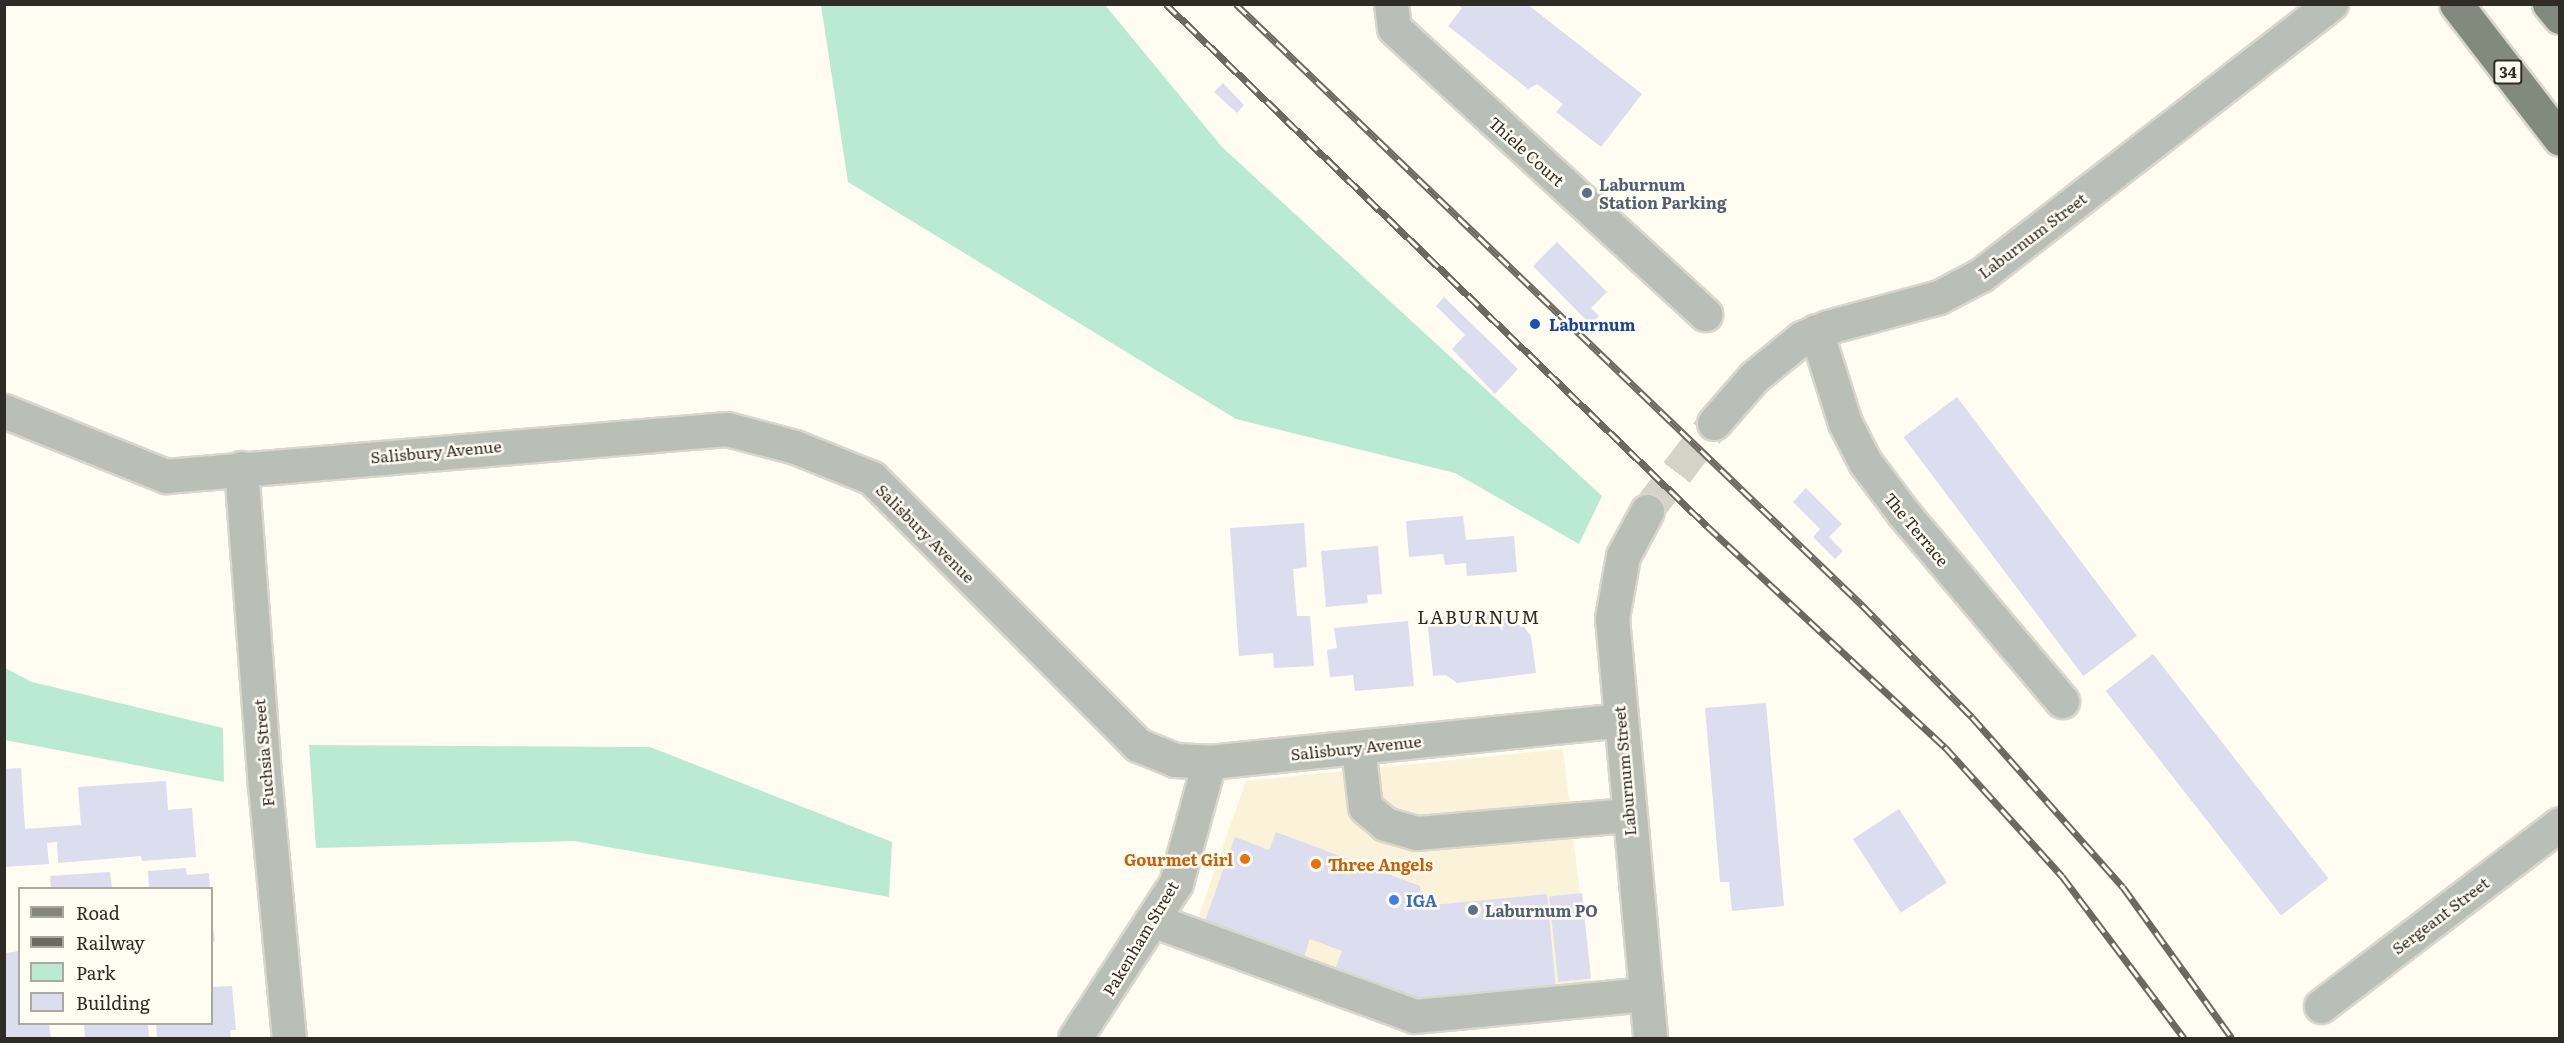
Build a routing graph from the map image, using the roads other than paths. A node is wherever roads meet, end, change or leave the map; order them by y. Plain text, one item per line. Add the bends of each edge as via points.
1 (2331, 4) edge
2 (2456, 4) edge
3 (2549, 4) edge
4 (1391, 14) edge
5 (2559, 17) edge
6 (2559, 140) edge
7 (1706, 314) dead end
8 (1816, 331) junction
9 (4, 411) edge
10 (1714, 423) tunnel mouth
11 (242, 468) junction
12 (1647, 511) tunnel mouth
13 (2062, 701) dead end
14 (1620, 720) junction
15 (1358, 747) junction
16 (1209, 762) junction
17 (1628, 815) junction
18 (2559, 824) edge
19 (1155, 921) junction
20 (1646, 994) junction
21 (2321, 1006) dead end
22 (289, 1038) edge
23 (1075, 1038) edge
24 (1650, 1038) edge

1 - 8 street, Laburnum Street via 1981,275 1938,297
2 - 6 main road, 34
3 - 5 main road
4 - 7 street, Thiele Court
8 - 10 street, Laburnum Street via 1777,356
8 - 13 street, The Terrace via 1845,423 1865,462
9 - 11 street, Salisbury Avenue via 166,476
11 - 16 street, Salisbury Avenue via 727,429 795,447 872,478 1138,745 1175,760
11 - 22 street, Fuchsia Street via 265,784
12 - 14 street, Laburnum Street via 1623,556 1614,597 1613,646
14 - 15 street, Salisbury Avenue
14 - 17 street, Laburnum Street
15 - 16 street, Salisbury Avenue
15 - 17 street via 1365,807 1385,824 1417,833
16 - 19 street, Pakenham Street via 1176,883
17 - 20 street, Laburnum Street
18 - 21 street, Sergeant Street
19 - 20 street via 1414,1016
19 - 23 street, Pakenham Street
20 - 24 street, Laburnum Street

